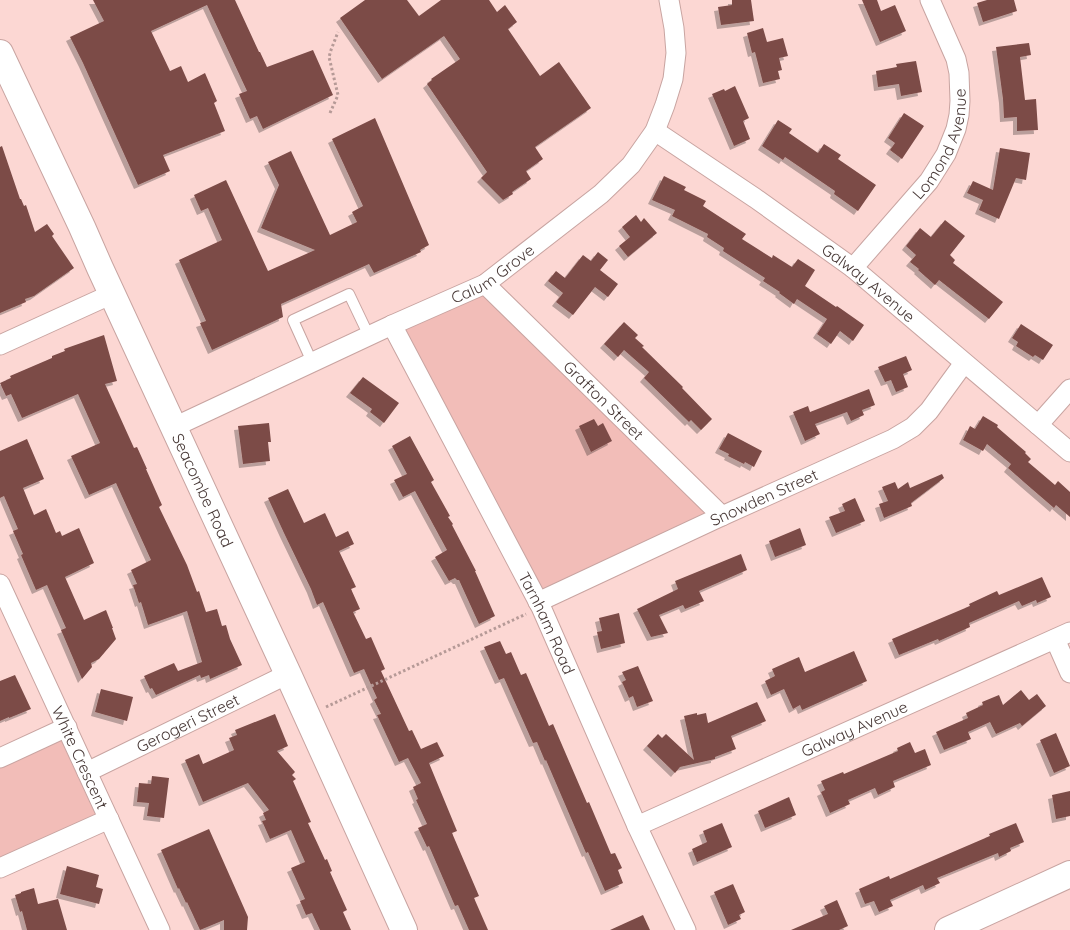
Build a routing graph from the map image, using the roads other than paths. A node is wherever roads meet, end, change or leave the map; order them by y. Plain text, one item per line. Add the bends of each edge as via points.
1 (670, 0) edge
2 (930, 0) edge
3 (0, 53) edge
4 (655, 131) junction
5 (854, 268) junction
6 (485, 284) junction
7 (112, 294) junction
8 (392, 325) junction
9 (369, 336) junction
10 (0, 345) edge
11 (312, 362) junction
12 (964, 363) junction
13 (1070, 389) edge
14 (1038, 425) junction
15 (174, 427) junction
16 (1070, 452) edge
17 (722, 516) junction
18 (0, 584) edge
19 (539, 604) junction
20 (1063, 636) edge
21 (1070, 673) edge
22 (288, 674) junction
23 (67, 727) junction
24 (0, 758) edge
25 (87, 772) junction
26 (109, 819) junction
27 (637, 826) junction
28 (0, 868) edge
29 (1070, 874) edge
30 (160, 930) edge
31 (404, 930) edge
32 (686, 930) edge
33 (948, 930) edge

1 - 4 street, Calum Grove via 676,53 666,105
2 - 5 street, Lomond Avenue via 959,73 960,101 956,128 946,154 929,181
3 - 7 main road, Seacombe Road
4 - 5 street, Galway Avenue
4 - 6 street, Calum Grove via 631,165 601,194
5 - 12 street, Galway Avenue
6 - 8 street, Calum Grove
6 - 17 street, Grafton Street
7 - 10 street
7 - 15 main road, Seacombe Road
8 - 9 street, Calum Grove
8 - 19 street, Tarnham Road
9 - 11 street, Calum Grove
9 - 11 lane via 349,294 293,320
11 - 15 street, Calum Grove
12 - 14 street, Galway Avenue
12 - 17 street, Snowden Street via 929,411 913,427
13 - 14 street
14 - 16 street, Galway Avenue
15 - 22 main road, Seacombe Road
17 - 19 street, Snowden Street
18 - 23 street, White Crescent
19 - 27 street, Tarnham Road
20 - 21 street
20 - 27 street, Galway Avenue
22 - 25 street, Gerogeri Street
22 - 31 main road, Seacombe Road
23 - 24 street
23 - 25 street, White Crescent
25 - 26 street, White Crescent
26 - 28 street
26 - 30 street, White Crescent
27 - 32 street, Tarnham Road
29 - 33 main road

